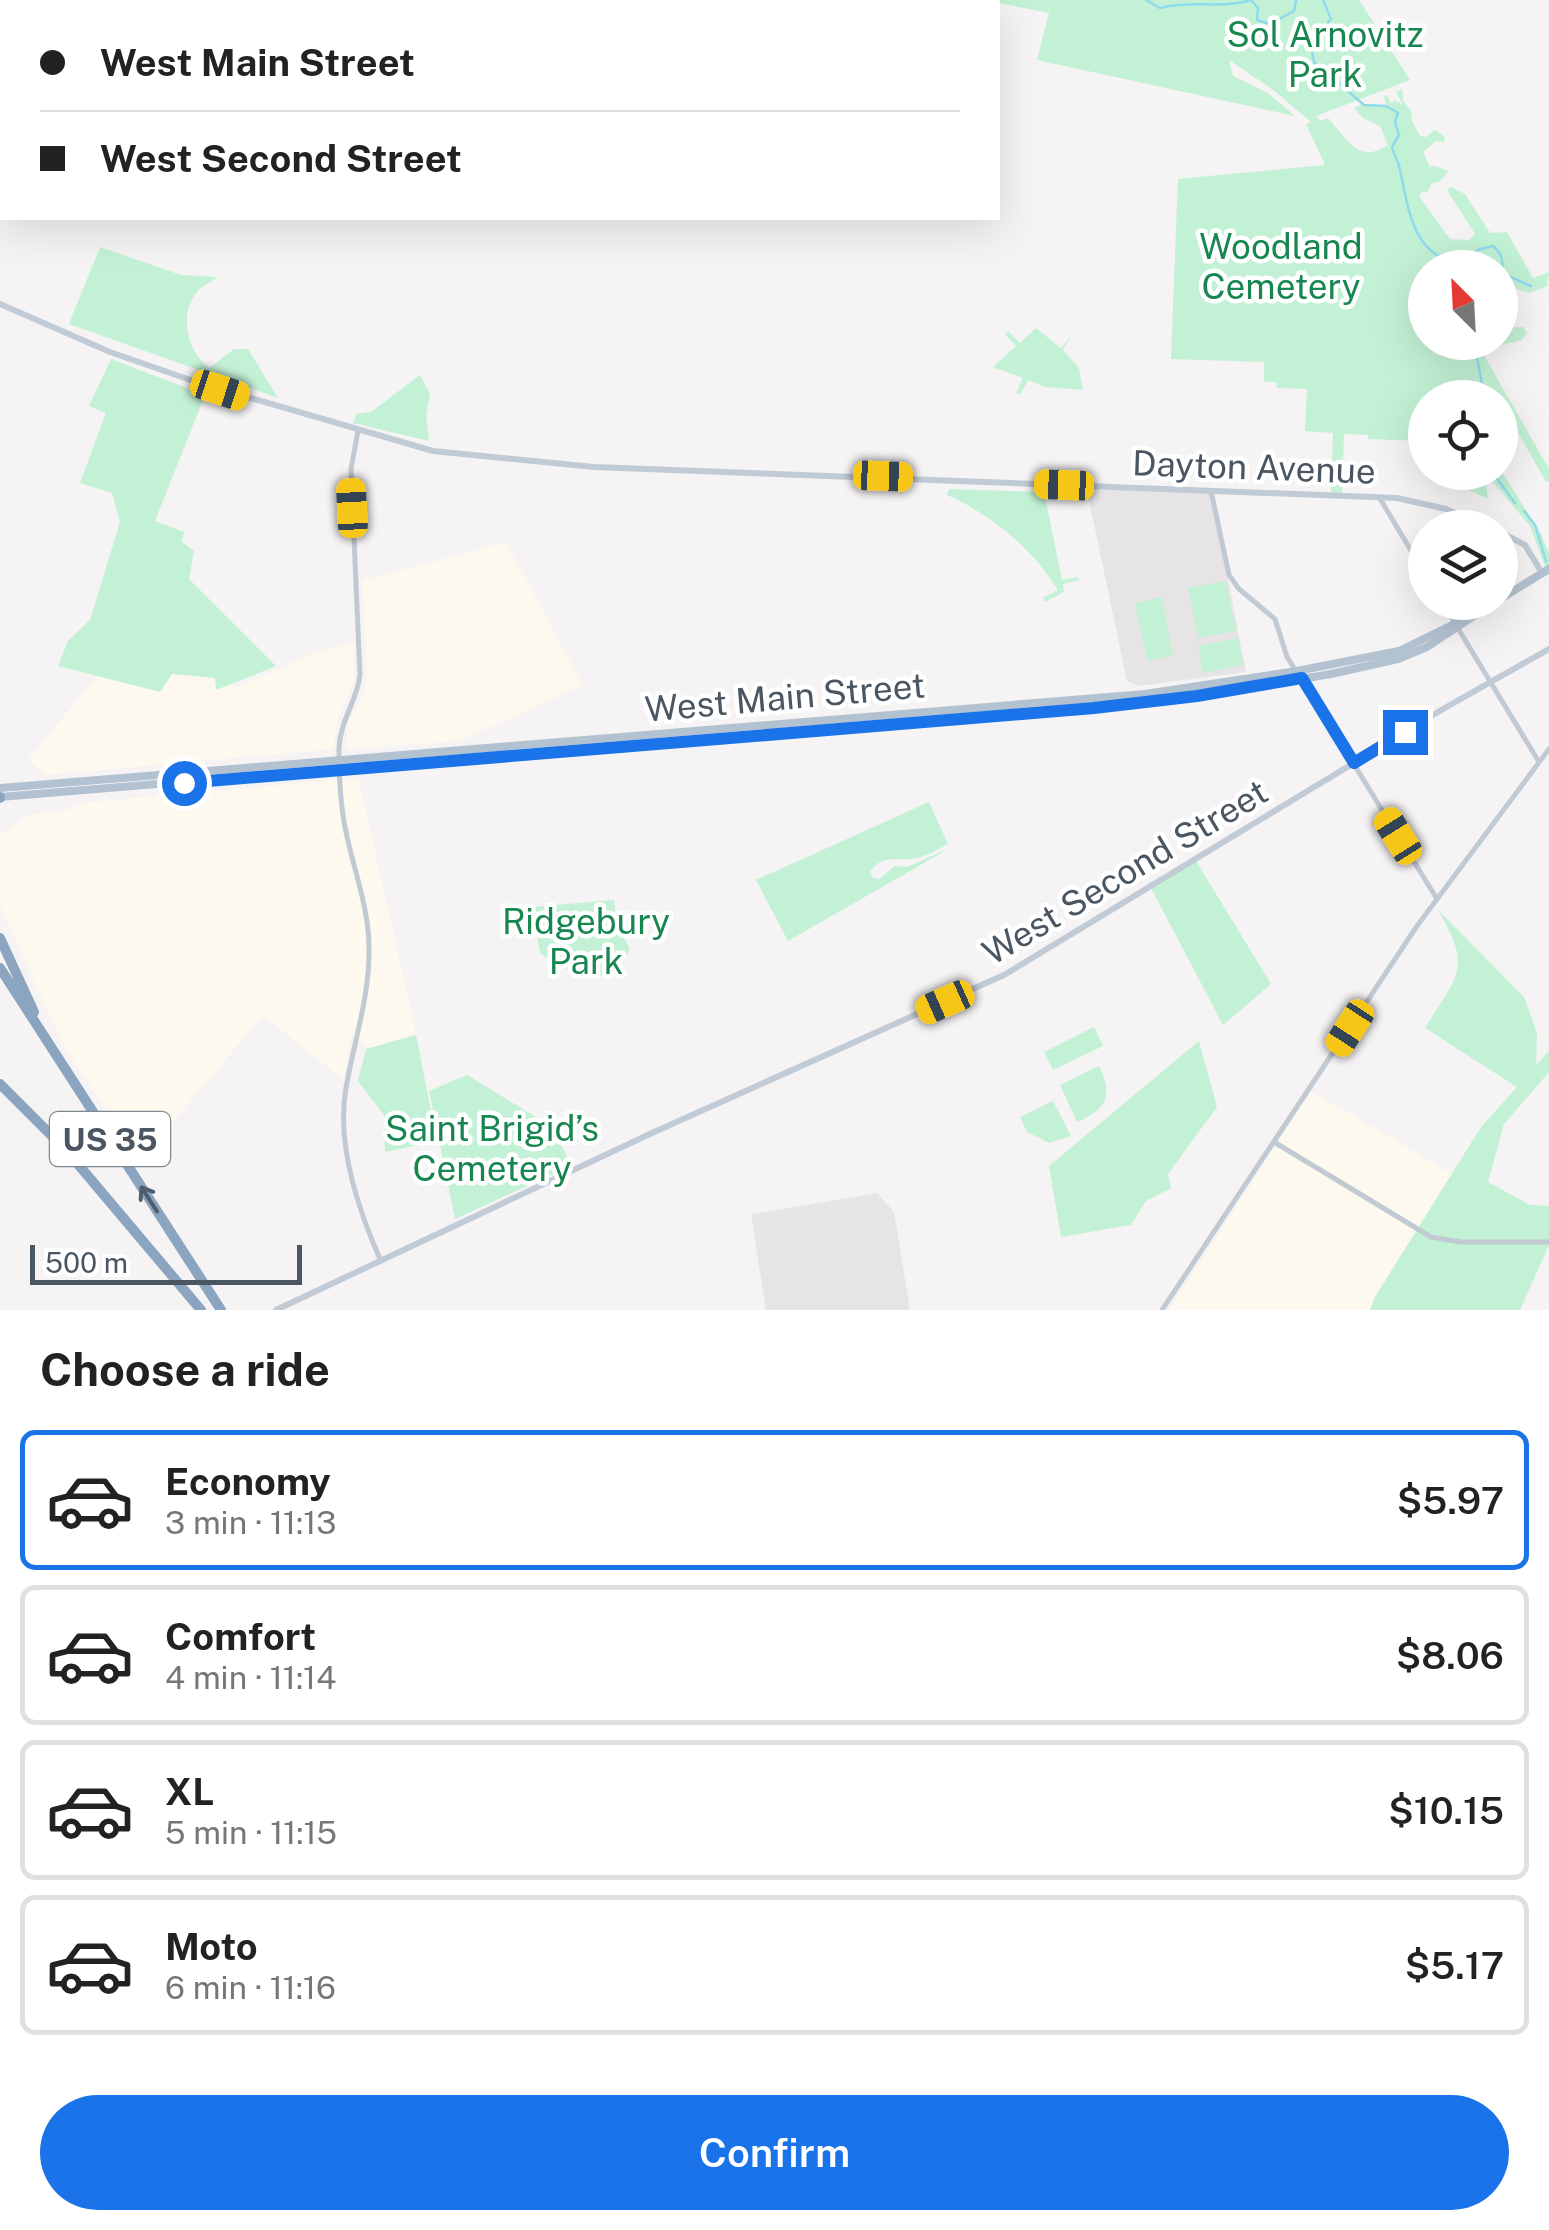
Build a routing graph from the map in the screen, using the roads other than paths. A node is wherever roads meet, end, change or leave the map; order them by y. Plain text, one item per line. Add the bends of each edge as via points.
1 (0, 304) edge
2 (358, 431) junction
3 (1211, 490) junction
4 (1379, 497) junction
5 (1444, 510) edge
6 (1518, 541) edge
7 (1408, 546) edge
8 (1546, 571) edge
9 (1518, 588) edge
10 (1452, 620) edge
11 (1466, 620) edge
12 (1456, 626) junction
13 (1549, 649) edge
14 (1299, 675) junction
15 (1491, 684) junction
16 (1549, 749) edge
17 (1539, 762) junction
18 (1354, 763) junction
19 (340, 766) junction
20 (85, 786) junction
21 (0, 788) edge
22 (0, 798) edge
23 (1437, 899) junction
24 (0, 938) edge
25 (0, 968) edge
26 (0, 1084) edge
27 (106, 1133) junction
28 (1274, 1142) junction
29 (1549, 1242) edge
30 (380, 1258) junction
31 (200, 1310) edge
32 (221, 1310) edge
33 (276, 1310) edge
34 (1162, 1310) edge

1 - 2 main road, Dayton Avenue via 110,352
2 - 3 main road, Dayton Avenue via 438,451 594,467
2 - 19 street via 351,468 360,679 342,729
3 - 4 main road, Dayton Avenue
3 - 14 street via 1230,575 1272,614
4 - 5 main road, Dayton Avenue
4 - 7 street
6 - 8 main road
8 - 9 main road, West Main Street
10 - 12 street
11 - 12 main road, West Main Street
12 - 14 main road, West Main Street via 1398,660
12 - 15 street
13 - 15 main road, West Second Street
14 - 18 street
14 - 19 main road, West Main Street via 1100,699
15 - 17 street
15 - 18 main road, West Second Street
16 - 17 street
17 - 23 street
18 - 23 street
18 - 30 main road, West Second Street via 991,982
19 - 20 main road, West Main Street
19 - 30 street via 370,952 344,1120 364,1219
20 - 21 main road
20 - 22 main road
23 - 28 street
24 - 27 highway via 44,1030
25 - 27 highway, US 35
26 - 31 highway, US 35 via 66,1150
32 -> 27 highway, US 35
28 - 29 street via 1432,1237
28 - 34 street
30 - 33 main road, West Second Street

